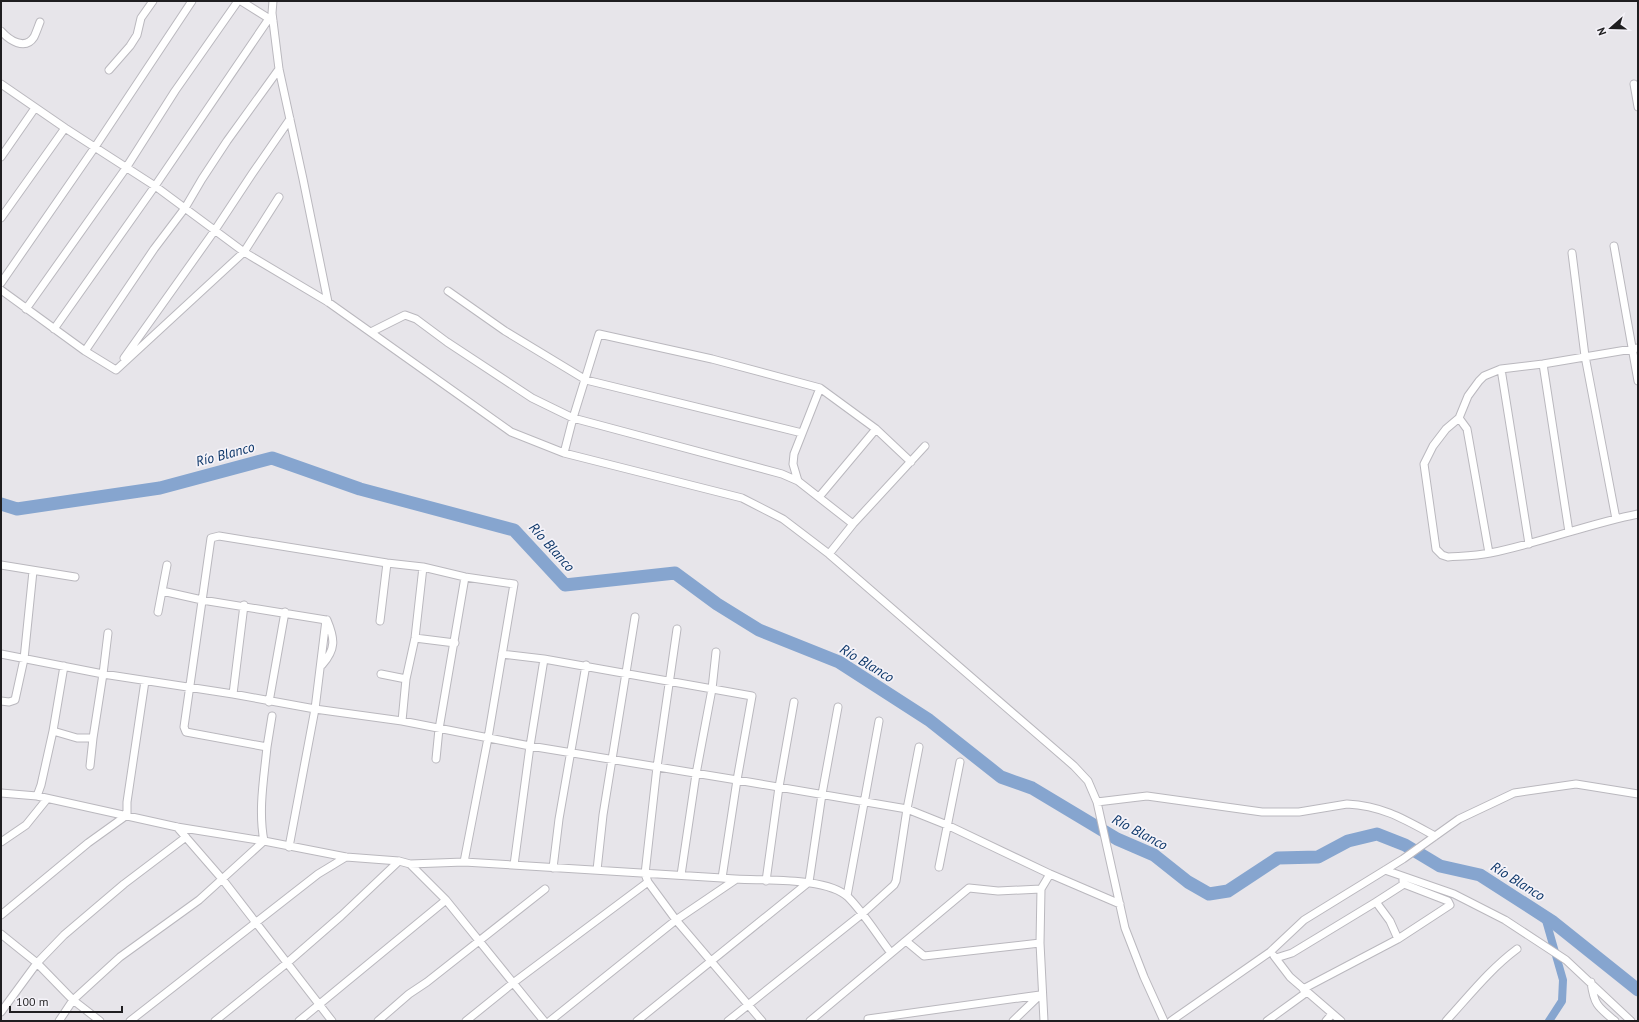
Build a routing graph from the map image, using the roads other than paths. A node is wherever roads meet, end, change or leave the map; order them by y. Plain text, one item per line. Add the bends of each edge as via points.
1 (153, 1) edge
2 (192, 1) edge
3 (238, 1) edge
4 (241, 1) edge
5 (273, 1) edge
6 (271, 21) junction
7 (40, 22) dead end
8 (1, 31) edge
9 (279, 69) junction
10 (109, 70) dead end
11 (1634, 84) dead end
12 (2, 87) edge
13 (1638, 107) edge
14 (35, 108) junction
15 (290, 119) junction
16 (65, 128) junction
17 (95, 147) junction
18 (1, 157) edge
19 (126, 168) junction
20 (155, 186) junction
21 (279, 197) dead end
22 (185, 208) junction
23 (1, 218) edge
24 (215, 230) junction
25 (1614, 246) dead end
26 (244, 252) junction
27 (1572, 253) dead end
28 (1, 283) edge
29 (1, 290) edge
30 (448, 290) dead end
31 (328, 302) junction
32 (26, 309) junction
33 (54, 329) junction
34 (371, 332) junction
35 (1635, 348) edge
36 (85, 351) junction
37 (1585, 356) junction
38 (1543, 364) junction
39 (116, 370) junction
40 (1501, 370) junction
41 (586, 380) junction
42 (1638, 382) edge
43 (820, 388) junction
44 (573, 418) junction
45 (1459, 418) junction
46 (876, 429) junction
47 (802, 433) junction
48 (925, 446) dead end
49 (564, 453) junction
50 (911, 462) junction
51 (798, 481) junction
52 (819, 496) junction
53 (1638, 514) edge
54 (1616, 519) junction
55 (853, 524) junction
56 (1569, 532) junction
57 (1529, 544) junction
58 (1489, 553) junction
59 (829, 554) junction
60 (387, 563) junction
61 (167, 565) dead end
62 (1, 566) edge
63 (423, 567) junction
64 (33, 571) junction
65 (75, 577) dead end
66 (465, 577) junction
67 (162, 591) junction
68 (202, 600) junction
69 (244, 605) junction
70 (158, 612) dead end
71 (285, 612) junction
72 (635, 617) dead end
73 (380, 621) dead end
74 (678, 629) dead end
75 (108, 633) dead end
76 (415, 638) junction
77 (455, 643) junction
78 (716, 652) dead end
79 (1, 654) edge
80 (502, 654) junction
81 (24, 659) junction
82 (544, 659) junction
83 (64, 666) junction
84 (586, 666) junction
85 (627, 673) junction
86 (103, 674) junction
87 (381, 674) dead end
88 (406, 679) junction
89 (145, 681) junction
90 (670, 682) junction
91 (188, 688) junction
92 (712, 689) junction
93 (233, 694) junction
94 (1, 701) edge
95 (269, 702) junction
96 (794, 702) dead end
97 (838, 707) dead end
98 (315, 709) junction
99 (272, 716) dead end
100 (402, 721) junction
101 (879, 721) dead end
102 (439, 729) junction
103 (53, 731) junction
104 (93, 738) junction
105 (488, 738) junction
106 (530, 746) junction
107 (267, 747) junction
108 (919, 747) dead end
109 (571, 753) junction
110 (436, 759) dead end
111 (612, 759) junction
112 (960, 762) dead end
113 (90, 766) dead end
114 (657, 768) junction
115 (696, 774) junction
116 (737, 780) junction
117 (779, 787) junction
118 (1, 793) edge
119 (822, 794) junction
120 (1638, 794) edge
121 (37, 796) junction
122 (47, 799) junction
123 (864, 802) junction
124 (1097, 802) junction
125 (906, 809) junction
126 (127, 816) junction
127 (947, 825) junction
128 (177, 827) junction
129 (186, 837) junction
130 (1432, 838) junction
131 (264, 841) junction
132 (1, 842) edge
133 (289, 847) junction
134 (328, 854) junction
135 (346, 857) junction
136 (399, 861) junction
137 (464, 862) junction
138 (410, 864) junction
139 (514, 865) junction
140 (938, 867) dead end
141 (329, 868) junction
142 (553, 868) junction
143 (597, 870) junction
144 (1385, 870) junction
145 (644, 874) junction
146 (1050, 874) junction
147 (681, 876) junction
148 (722, 878) junction
149 (223, 880) junction
150 (735, 880) junction
151 (1404, 880) junction
152 (766, 881) junction
153 (648, 882) junction
154 (809, 882) junction
155 (545, 889) dead end
156 (1041, 889) junction
157 (847, 896) junction
158 (446, 900) junction
159 (1376, 902) junction
160 (1120, 904) junction
161 (862, 914) junction
162 (1, 915) edge
163 (676, 920) junction
164 (256, 923) junction
165 (1, 934) edge
166 (1398, 938) junction
167 (906, 941) junction
168 (479, 942) junction
169 (1040, 943) junction
170 (1517, 949) dead end
171 (1270, 952) junction
172 (891, 953) junction
173 (1276, 958) junction
174 (713, 961) junction
175 (37, 963) junction
176 (287, 963) junction
177 (1591, 982) junction
178 (513, 983) junction
179 (1305, 990) junction
180 (1042, 995) junction
181 (73, 1000) junction
182 (320, 1004) junction
183 (748, 1005) junction
184 (1, 1012) edge
185 (1332, 1014) junction
186 (868, 1019) dead end
187 (59, 1021) edge
188 (100, 1021) edge
189 (130, 1021) edge
190 (215, 1021) edge
191 (298, 1021) edge
192 (332, 1021) edge
193 (378, 1021) edge
194 (466, 1021) edge
195 (544, 1021) edge
196 (550, 1021) edge
197 (637, 1021) edge
198 (728, 1021) edge
199 (762, 1021) edge
200 (810, 1021) edge
201 (1013, 1021) edge
202 (1044, 1021) edge
203 (1164, 1021) edge
204 (1171, 1021) edge
205 (1267, 1021) edge
206 (1326, 1021) edge
207 (1341, 1021) edge
208 (1446, 1021) edge
209 (1615, 1021) edge
210 (1631, 1021) edge

1 - 10 street via 141,18 137,35 130,46
2 - 17 street
3 - 19 street via 175,91
4 - 6 street
5 - 6 street
6 - 9 street
6 - 20 street
7 - 8 street via 34,37 26,44 14,42
9 - 15 street
9 - 22 street via 227,141
11 - 13 street
12 - 14 street
14 - 16 street
14 - 18 street
15 - 24 street
15 - 31 street
16 - 17 street
16 - 23 street
17 - 19 street
17 - 28 street
19 - 20 street
19 - 32 street
20 - 22 street
20 - 33 street
21 - 26 street
22 - 24 street
22 - 36 street
24 - 26 street
24 - 39 street
25 - 35 street
26 - 31 street
26 - 39 street
27 - 37 street
29 - 32 street
30 - 41 street via 505,330
31 - 34 street
32 - 33 street
33 - 36 street
34 - 44 street via 405,315 416,319 532,398
34 - 49 street via 511,432
35 - 37 street
35 - 42 street
36 - 39 street
37 - 38 street
37 - 54 street
38 - 40 street
38 - 56 street
40 - 45 street via 1478,381 1468,396
40 - 57 street
41 - 43 street via 599,334 712,359
41 - 44 street
41 - 47 street
43 - 46 street
43 - 47 street
44 - 49 street
44 - 51 street via 782,474
45 - 58 street via 1467,429
45 - 58 street via 1446,429 1433,446 1424,464 1436,549 1442,556 1448,557
46 - 50 street
46 - 52 street
47 - 51 street via 793,464
48 - 50 street
49 - 59 street via 742,498 783,519
50 - 55 street
51 - 52 street
52 - 55 street
53 - 54 street
54 - 56 street
55 - 59 street
56 - 57 street
57 - 58 street
59 - 124 street via 1074,766 1088,781
60 - 63 street
60 - 68 street via 218,536 211,538
60 - 73 street
61 - 67 street
62 - 64 street
63 - 66 street
63 - 76 street
64 - 65 street
64 - 81 street
66 - 77 street
66 - 80 street via 514,584
67 - 68 street
67 - 70 street
68 - 69 street
68 - 91 street
69 - 71 street
69 - 93 street
71 - 95 street
71 - 98 street via 326,620
72 - 85 street
74 - 90 street
75 - 86 street
76 - 77 street
76 - 88 street
77 - 102 street
78 - 92 street
79 - 81 street
80 - 82 street
80 - 105 street
81 - 83 street
81 - 94 street via 15,700
82 - 84 street
82 - 106 street
83 - 86 street
83 - 103 street
84 - 85 street
84 - 109 street
85 - 90 street
85 - 111 street
86 - 89 street
86 - 104 street
87 - 88 street
88 - 100 street
89 - 91 street
89 - 126 street
90 - 92 street
90 - 114 street
91 - 93 street
91 - 107 street via 184,727 186,732
92 - 115 street
92 - 116 street via 752,696
93 - 95 street
95 - 98 street
96 - 117 street
97 - 119 street
98 - 100 street
98 - 133 street
99 - 107 street
100 - 102 street
101 - 123 street
102 - 105 street
102 - 110 street
103 - 104 street via 78,738
103 - 121 street
104 - 113 street
105 - 106 street
105 - 137 street
106 - 109 street
106 - 139 street
107 - 131 street via 261,806
108 - 125 street
109 - 111 street
109 - 142 street
111 - 114 street
111 - 143 street
112 - 127 street
114 - 115 street
114 - 145 street
115 - 116 street
115 - 147 street
116 - 117 street
116 - 148 street
117 - 119 street
117 - 152 street
118 - 121 street
119 - 123 street
119 - 154 street
120 - 130 street via 1576,784 1514,793 1459,819
121 - 122 street
122 - 126 street
122 - 132 street via 26,825
123 - 125 street
123 - 157 street
124 - 130 street via 1147,796 1262,812 1299,812 1354,804 1396,814
124 - 160 street
125 - 127 street
125 - 161 street via 896,881
126 - 128 street
126 - 162 street via 88,844
127 - 140 street
127 - 146 street
128 - 129 street
128 - 131 street
129 - 149 street
129 - 175 street via 124,884 64,935
130 - 144 street
131 - 133 street
131 - 149 street
133 - 134 street
134 - 135 street
134 - 141 street
135 - 136 street
135 - 141 street
136 - 138 street
136 - 176 street
137 - 138 street
137 - 139 street
138 - 158 street
139 - 142 street
141 - 164 street
142 - 143 street
143 - 145 street
144 - 151 street
144 - 171 street via 1304,920
145 - 147 street
145 - 153 street
146 - 156 street
146 - 160 street
147 - 148 street
148 - 150 street
149 - 164 street
149 - 181 street via 120,957
150 - 152 street
150 - 163 street
151 - 159 street
151 - 166 street via 1448,901 1450,905
151 - 177 street via 1454,894 1505,920 1566,960
152 - 154 street
153 - 163 street
153 - 178 street
154 - 157 street via 829,886
154 - 174 street
155 - 168 street
156 - 167 street via 998,891 969,888
156 - 169 street
157 - 161 street
158 - 168 street
158 - 182 street
159 - 166 street via 1390,921
159 - 173 street via 1292,953
160 - 203 street via 1125,928
161 - 172 street
161 - 183 street
163 - 174 street
163 - 196 street
164 - 176 street
164 - 189 street
165 - 175 street
166 - 179 street
167 - 169 street via 924,956
167 - 172 street
168 - 178 street
168 - 193 street via 409,994
169 - 180 street
170 - 208 street via 1483,980
171 - 173 street
171 - 204 street
172 - 200 street
173 - 179 street via 1290,977
174 - 183 street
174 - 197 street
175 - 181 street
175 - 184 street
176 - 182 street
176 - 190 street
177 - 209 street via 1598,1006
177 - 210 street
178 - 194 street
178 - 195 street
179 - 185 street
179 - 205 street
180 - 186 street
180 - 201 street
180 - 202 street
181 - 187 street
181 - 188 street
182 - 191 street
182 - 192 street
183 - 198 street
183 - 199 street
185 - 206 street
185 - 207 street

